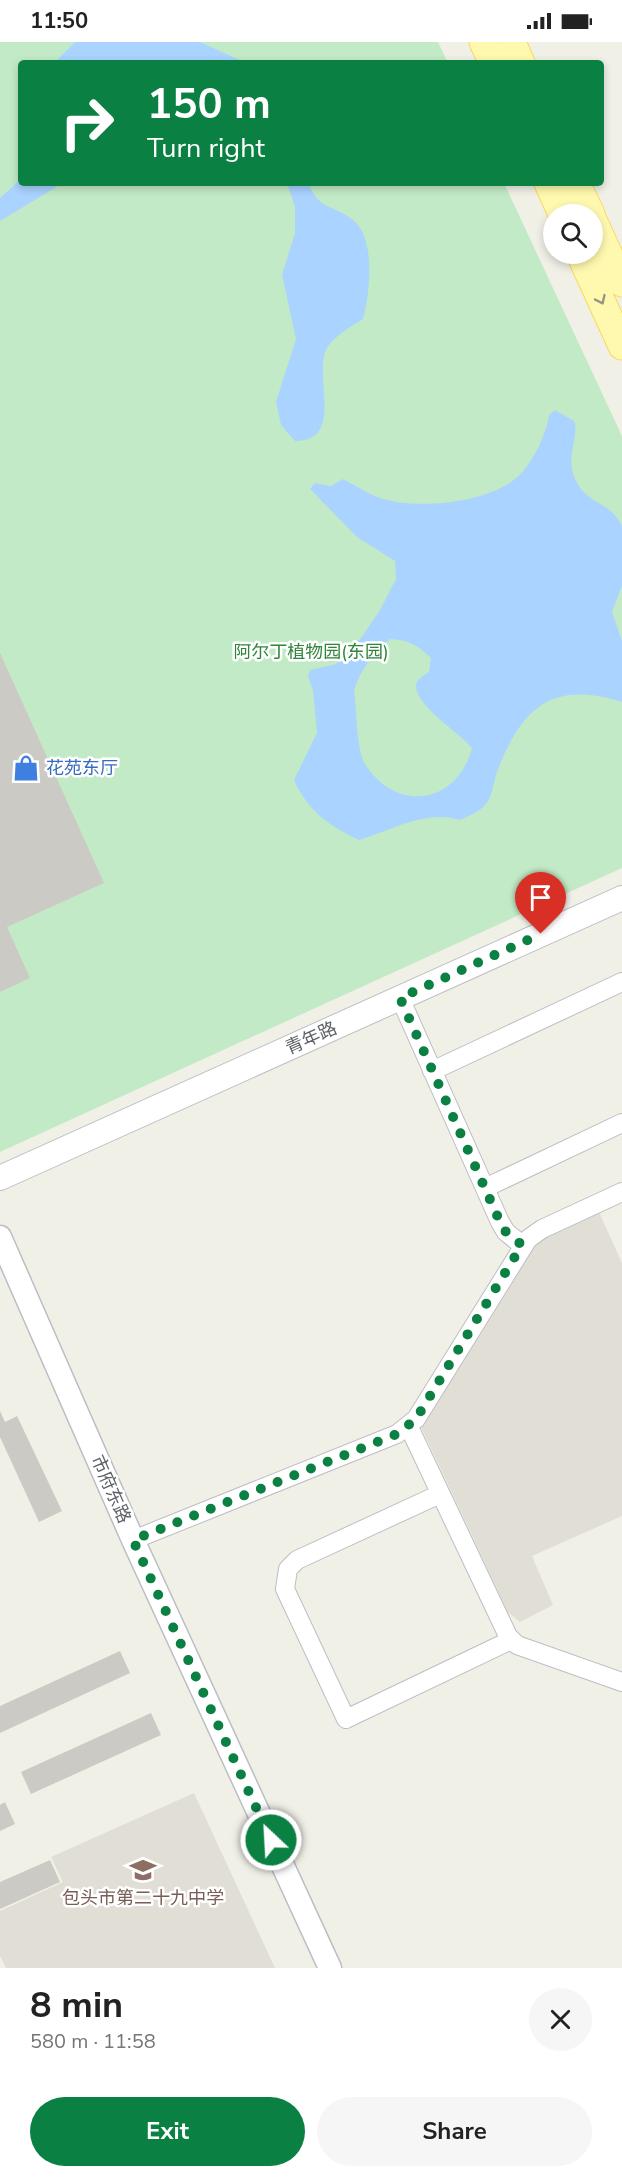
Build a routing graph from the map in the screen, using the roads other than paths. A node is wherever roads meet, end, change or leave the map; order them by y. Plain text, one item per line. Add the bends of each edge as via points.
1 (483, 42) edge
2 (512, 42) edge
3 (492, 60) edge
4 (521, 60) edge
5 (549, 186) edge
6 (577, 186) edge
7 (557, 204) edge
8 (586, 204) edge
9 (603, 241) edge
10 (585, 264) edge
11 (622, 283) edge
12 (622, 345) edge
13 (622, 898) edge
14 (622, 982) edge
15 (400, 998) junction
16 (432, 1071) junction
17 (622, 1123) edge
18 (0, 1178) edge
19 (484, 1188) junction
20 (622, 1192) edge
21 (0, 1237) edge
22 (522, 1245) junction
23 (409, 1427) junction
24 (440, 1494) junction
25 (133, 1540) junction
26 (511, 1640) junction
27 (622, 1682) edge
28 (330, 1968) edge

1 - 3 main road
2 - 4 main road
5 - 7 main road
6 - 8 main road
9 - 11 main road
10 -> 12 main road
13 - 15 main road, 青年路
14 - 16 street
15 - 16 street
15 - 18 main road, 青年路
16 - 19 street
17 - 19 street
19 - 22 street via 506,1232
20 - 22 street via 542,1229
21 - 25 street, 市府东路
22 - 23 street
23 - 24 street
23 - 25 street
24 - 26 street
24 - 26 street via 297,1560 288,1569 285,1589 346,1719
25 - 28 street, 市府东路
26 - 27 street

